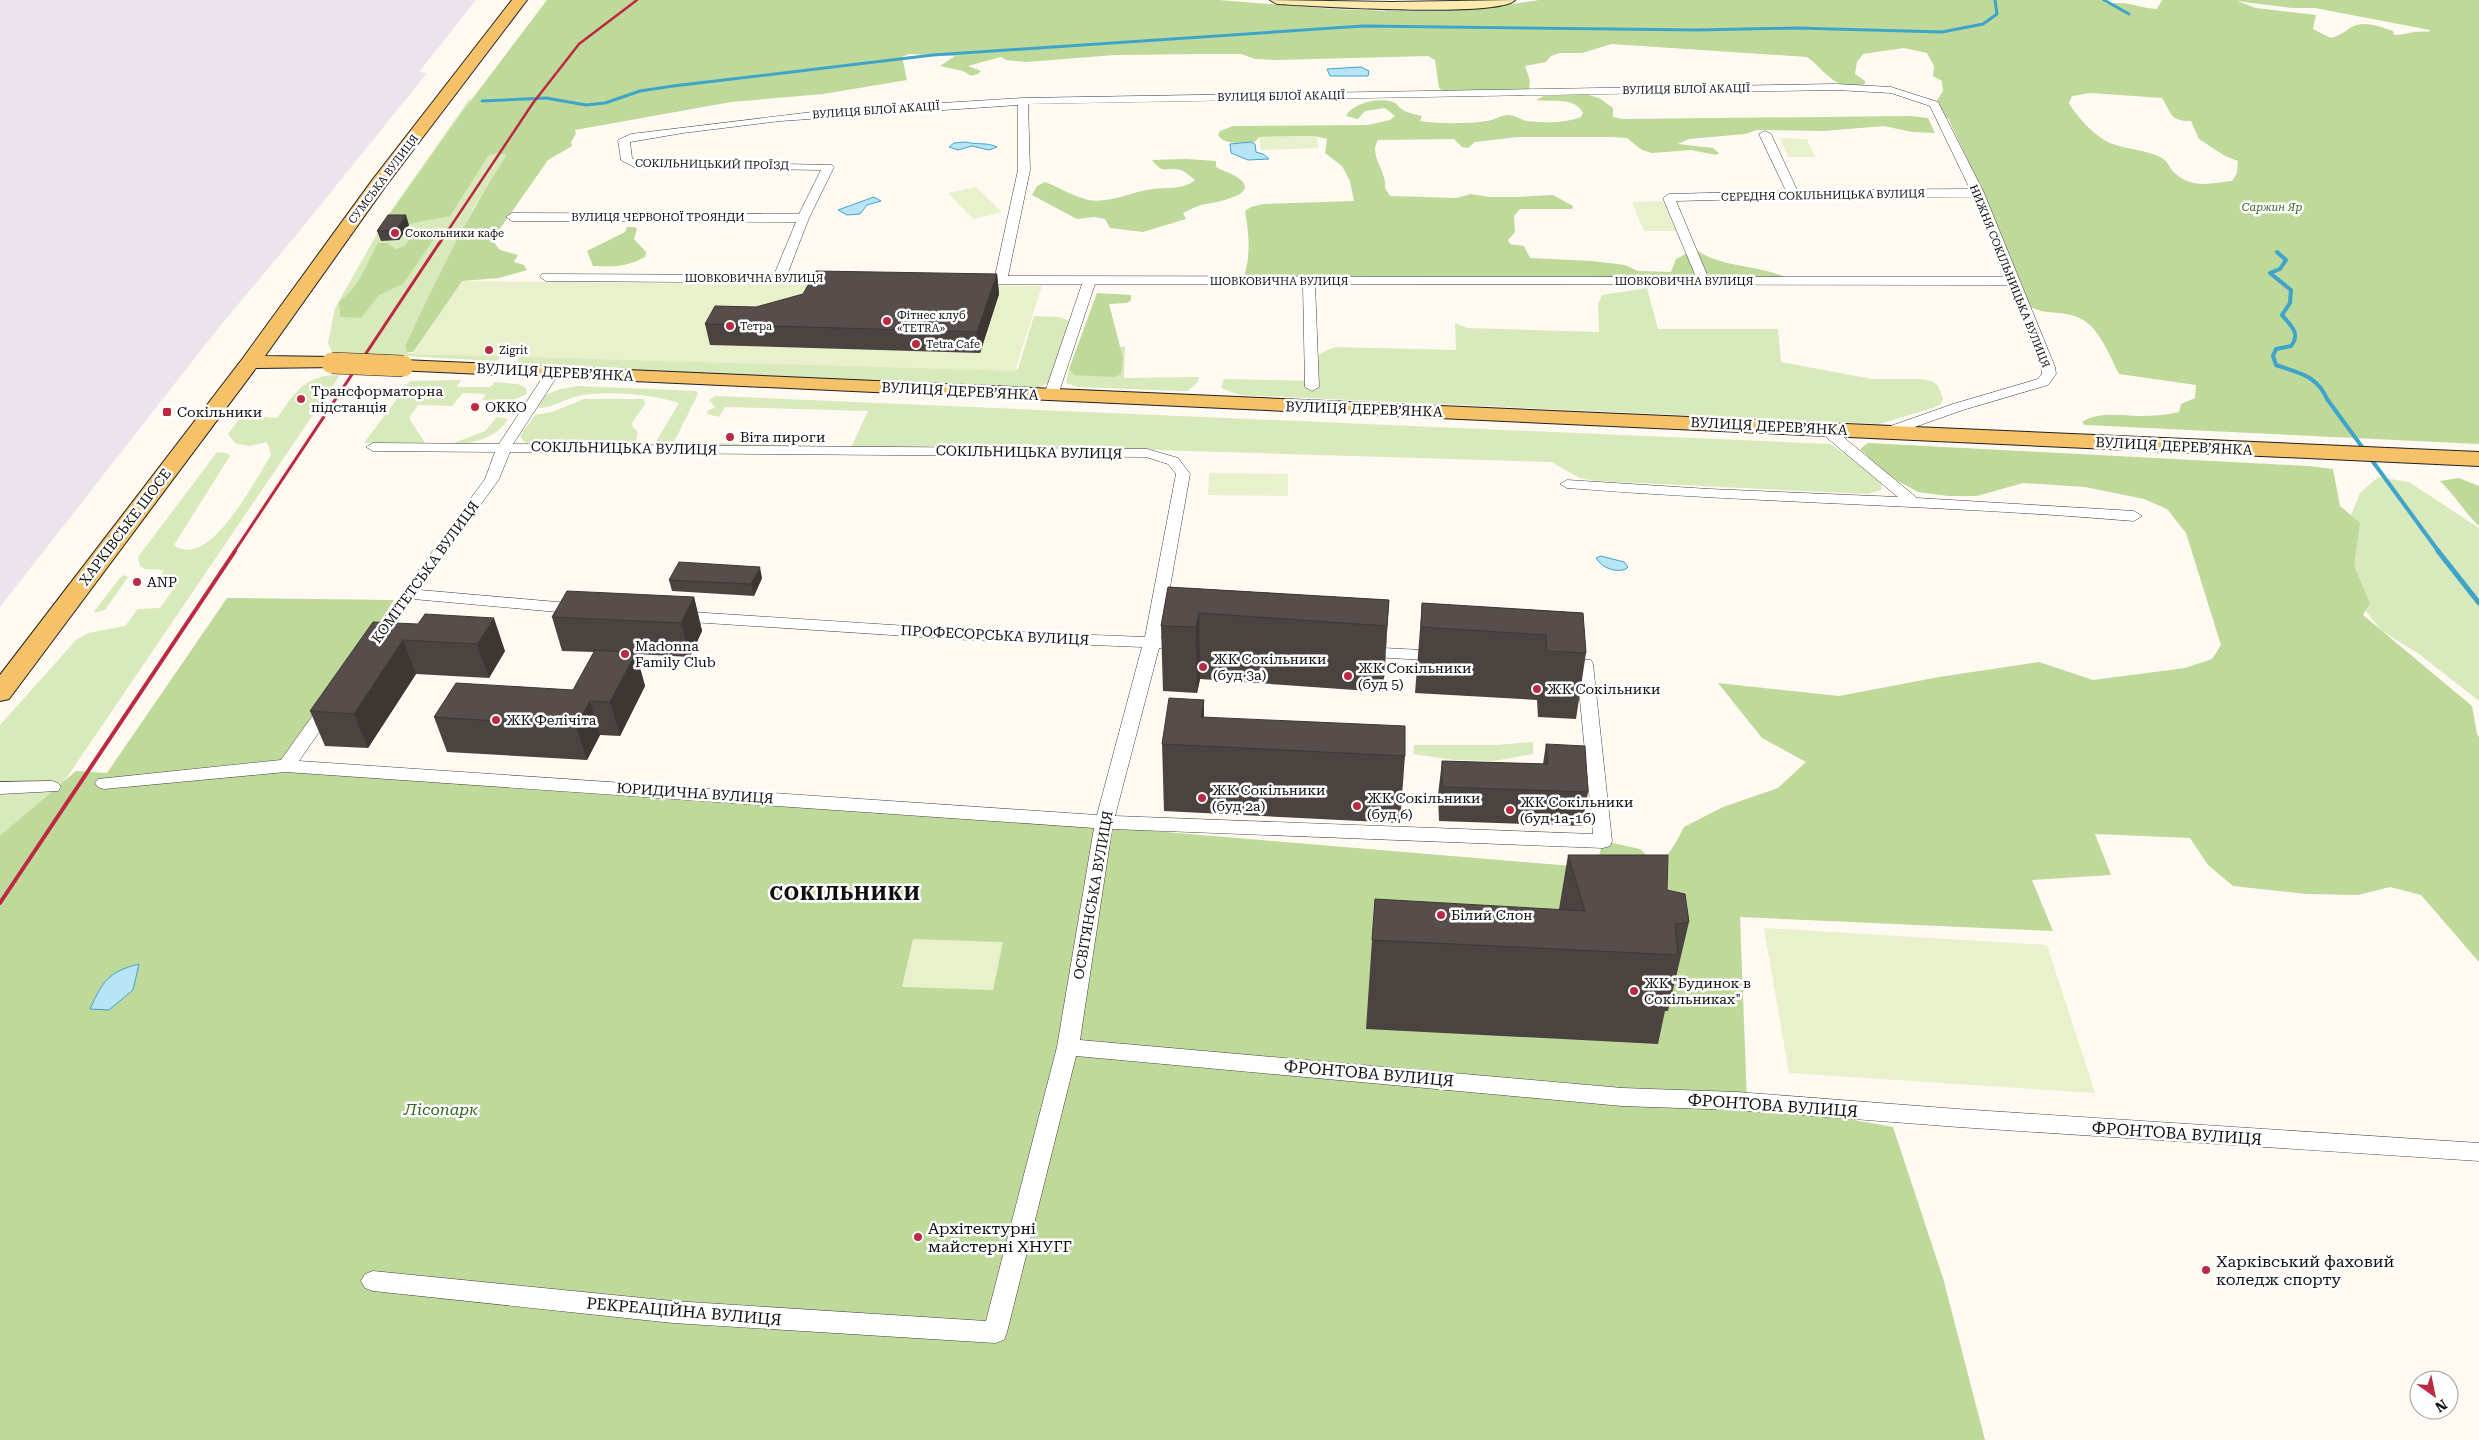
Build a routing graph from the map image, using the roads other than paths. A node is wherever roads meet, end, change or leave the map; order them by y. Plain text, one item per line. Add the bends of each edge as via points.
1 (520, 0) edge
2 (1277, 0) edge
3 (1508, 0) edge
4 (1023, 101) junction
5 (1934, 104) joint
6 (1764, 134) dead end
7 (627, 138) joint
8 (1978, 193) junction
9 (1793, 194) junction
10 (512, 217) dead end
11 (803, 218) junction
12 (546, 277) dead end
13 (779, 278) junction
14 (846, 279) edge
15 (962, 280) edge
16 (1001, 280) junction
17 (1309, 281) junction
18 (2012, 281) junction
19 (1089, 282) junction
20 (1704, 282) junction
21 (250, 362) junction
22 (553, 372) junction
23 (1312, 387) dead end
24 (1051, 395) junction
25 (1825, 429) junction
26 (1887, 432) junction
27 (373, 447) dead end
28 (504, 447) junction
29 (2479, 459) edge
30 (1173, 461) joint
31 (1567, 484) dead end
32 (1912, 501) junction
33 (2134, 516) dead end
34 (406, 594) junction
35 (592, 610) edge
36 (657, 615) edge
37 (1152, 642) junction
38 (1200, 644) edge
39 (1346, 651) edge
40 (366, 653) edge
41 (1462, 657) edge
42 (1547, 662) edge
43 (0, 693) edge
44 (338, 694) edge
45 (286, 766) junction
46 (104, 783) dead end
47 (52, 787) dead end
48 (0, 788) edge
49 (1104, 822) junction
50 (1068, 1047) junction
51 (2479, 1152) edge
52 (373, 1280) dead end
53 (995, 1332) joint

1 - 21 main road, СУМСЬКА ВУЛИЦЯ via 379,183
2 - 3 main road via 1353,6 1416,6
4 - 5 street, ВУЛИЦЯ БІЛОЇ АКАЦІЇ via 1836,87 1890,90
4 - 7 street, ВУЛИЦЯ БІЛОЇ АКАЦІЇ via 756,119
4 - 16 street via 1024,170
5 - 8 street, НИЖНЯ СОКІЛЬНИЦЬКА ВУЛИЦЯ
6 - 9 street
7 - 11 street, СОКІЛЬНИЦЬКИЙ ПРОЇЗД via 623,142 627,160 639,165 822,165 828,169
8 - 9 street, СЕРЕДНЯ СОКІЛЬНИЦЬКА ВУЛИЦЯ
8 - 18 street, НИЖНЯ СОКІЛЬНИЦЬКА ВУЛИЦЯ
9 - 20 street, СЕРЕДНЯ СОКІЛЬНИЦЬКА ВУЛИЦЯ via 1669,198
10 - 11 street, ВУЛИЦЯ ЧЕРВОНОЇ ТРОЯНДИ
11 - 13 street
12 - 13 street, ШОВКОВИЧНА ВУЛИЦЯ
13 - 14 street, ШОВКОВИЧНА ВУЛИЦЯ
15 - 16 street, ШОВКОВИЧНА ВУЛИЦЯ
16 - 19 street, ШОВКОВИЧНА ВУЛИЦЯ
17 - 19 street, ШОВКОВИЧНА ВУЛИЦЯ
17 - 20 street, ШОВКОВИЧНА ВУЛИЦЯ
17 - 23 street
18 - 20 street, ШОВКОВИЧНА ВУЛИЦЯ
18 - 26 street, НИЖНЯ СОКІЛЬНИЦЬКА ВУЛИЦЯ via 2049,374 2042,382
19 - 24 street
21 - 22 main road, ВУЛИЦЯ ДЕРЕВ’ЯНКА, bridge
21 - 43 main road, ХАРКІВСЬКЕ ШОСЕ
22 - 24 main road, ВУЛИЦЯ ДЕРЕВ’ЯНКА
22 - 28 street, КОМІТЕТСЬКА ВУЛИЦЯ
24 - 25 main road, ВУЛИЦЯ ДЕРЕВ’ЯНКА
25 - 26 main road, ВУЛИЦЯ ДЕРЕВ’ЯНКА
25 - 32 street
26 - 29 main road, ВУЛИЦЯ ДЕРЕВ’ЯНКА
27 - 28 street, СОКІЛЬНИЦЬКА ВУЛИЦЯ
28 - 30 street, СОКІЛЬНИЦЬКА ВУЛИЦЯ via 1147,453
28 - 34 street, КОМІТЕТСЬКА ВУЛИЦЯ via 492,479
30 - 37 street, ОСВІТЯНСЬКА ВУЛИЦЯ via 1183,474
31 - 32 street
32 - 33 street
34 - 35 street
34 - 40 street, КОМІТЕТСЬКА ВУЛИЦЯ
36 - 37 street, ПРОФЕСОРСЬКА ВУЛИЦЯ via 970,635
37 - 38 street, ПРОФЕСОРСЬКА ВУЛИЦЯ
37 - 49 street, ОСВІТЯНСЬКА ВУЛИЦЯ
39 - 41 street
42 - 49 street, ЮРИДИЧНА ВУЛИЦЯ via 1585,664 1603,840
44 - 45 street
45 - 46 street, ЮРИДИЧНА ВУЛИЦЯ
45 - 49 street, ЮРИДИЧНА ВУЛИЦЯ
47 - 48 street
49 - 50 street, ОСВІТЯНСЬКА ВУЛИЦЯ
50 - 51 street, ФРОНТОВА ВУЛИЦЯ via 1622,1097 1737,1101
50 - 53 street, ОСВІТЯНСЬКА ВУЛИЦЯ
52 - 53 street, РЕКРЕАЦІЙНА ВУЛИЦЯ via 673,1312

